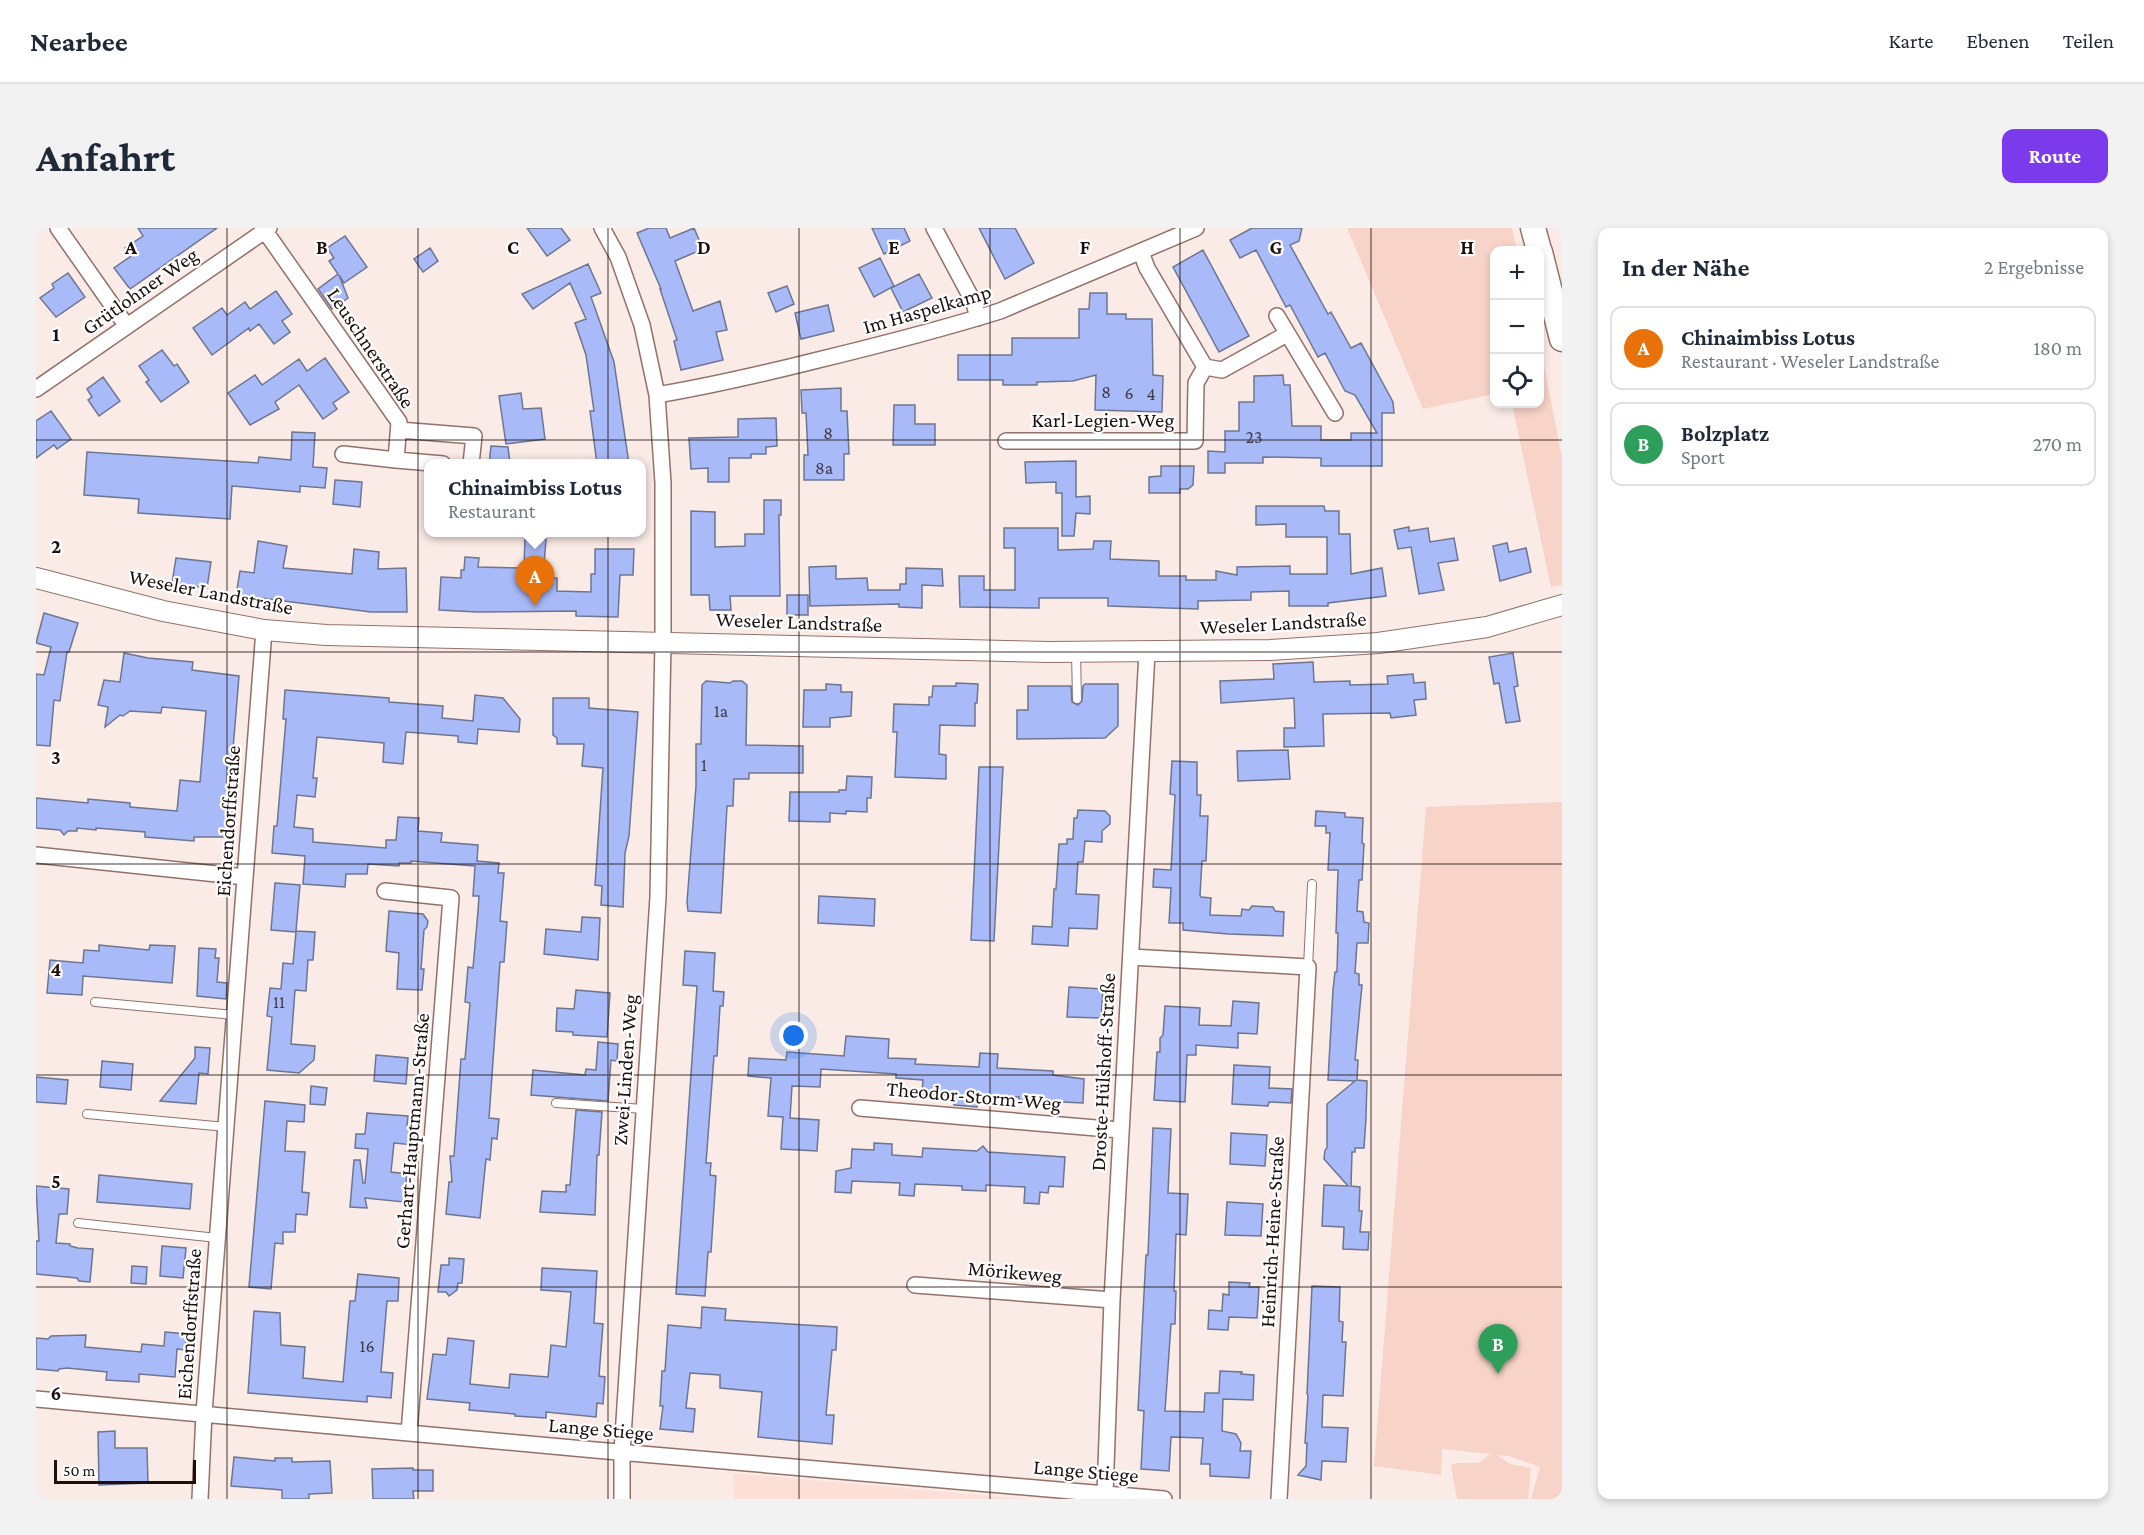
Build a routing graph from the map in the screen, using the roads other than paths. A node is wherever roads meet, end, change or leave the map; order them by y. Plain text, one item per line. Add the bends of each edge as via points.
1 (58, 228) edge
2 (602, 228) edge
3 (934, 228) edge
4 (1196, 228) edge
5 (1533, 228) edge
6 (267, 229) edge
7 (1538, 246) edge
8 (1141, 252) junction
9 (1544, 270) edge
10 (1277, 316) dead end
11 (978, 318) junction
12 (126, 325) junction
13 (1287, 334) junction
14 (1562, 339) edge
15 (1205, 367) junction
16 (36, 389) edge
17 (657, 394) junction
18 (1335, 413) dead end
19 (399, 430) junction
20 (1006, 441) dead end
21 (343, 454) dead end
22 (472, 459) edge
23 (396, 460) junction
24 (424, 462) edge
25 (36, 578) edge
26 (1562, 605) edge
27 (264, 630) junction
28 (663, 642) junction
29 (1076, 652) junction
30 (1148, 652) junction
31 (1077, 699) dead end
32 (36, 855) edge
33 (245, 877) junction
34 (1312, 884) dead end
35 (386, 891) dead end
36 (1131, 957) junction
37 (1308, 967) junction
38 (95, 1002) dead end
39 (234, 1015) junction
40 (556, 1103) dead end
41 (860, 1108) dead end
42 (644, 1109) junction
43 (87, 1114) dead end
44 (226, 1127) junction
45 (1120, 1130) junction
46 (78, 1223) dead end
47 (217, 1238) junction
48 (915, 1285) dead end
49 (1112, 1300) junction
50 (36, 1399) edge
51 (204, 1413) junction
52 (409, 1433) junction
53 (622, 1452) junction
54 (1105, 1497) edge
55 (200, 1499) edge
56 (622, 1499) edge
57 (1164, 1499) edge
58 (1279, 1499) edge

1 - 12 street
2 - 17 street, Zwei-Linden-Weg via 618,257 642,324
3 - 11 street
4 - 8 street, Im Haspelkamp
5 - 7 main road
6 - 12 street, Grütlohner Weg
6 - 19 street, Leuschnerstraße via 399,422
8 - 11 street, Im Haspelkamp
8 - 15 street
9 - 14 main road
10 - 13 street
11 - 17 street, Im Haspelkamp via 787,368
12 - 16 street, Grütlohner Weg
13 - 15 street via 1222,370
13 - 18 street
15 - 20 street, Karl-Legien-Weg via 1196,383 1195,441
17 - 28 street, Zwei-Linden-Weg via 663,483
19 - 22 street, Leuschnerstraße via 474,436
19 - 23 street, Leuschnerstraße
21 - 23 street
23 - 24 street
25 - 27 street, Weseler Landstraße via 163,611
26 - 30 street, Weseler Landstraße via 1487,627 1378,643 1279,650
27 - 28 street, Weseler Landstraße via 326,635
27 - 33 street, Eichendorffstraße
28 - 29 street, Weseler Landstraße
28 - 42 street, Zwei-Linden-Weg via 658,897
29 - 30 street, Weseler Landstraße
29 - 31 lane
30 - 36 street, Droste-Hülshoff-Straße
32 - 33 street
33 - 39 street, Eichendorffstraße
34 - 37 lane, Heinrich-Heine-Straße
35 - 52 street, Gerhart-Hauptmann-Straße via 452,898
36 - 37 street
36 - 45 street, Droste-Hülshoff-Straße
37 - 58 street, Heinrich-Heine-Straße
38 - 39 lane
39 - 44 street, Eichendorffstraße
40 - 42 lane
41 - 45 street, Theodor-Storm-Weg
42 - 53 street, Zwei-Linden-Weg
43 - 44 lane
44 - 47 street, Eichendorffstraße
45 - 49 street, Droste-Hülshoff-Straße
46 - 47 lane, Eichendorffstraße
47 - 51 street, Eichendorffstraße
48 - 49 street, Mörikeweg
49 - 54 street, Droste-Hülshoff-Straße
50 - 51 street, Lange Stiege
51 - 52 street, Lange Stiege
51 - 55 street, Eichendorffstraße
52 - 53 street, Lange Stiege
53 - 54 street, Lange Stiege
53 - 56 street, Zwei-Linden-Weg
54 - 57 street, Lange Stiege

